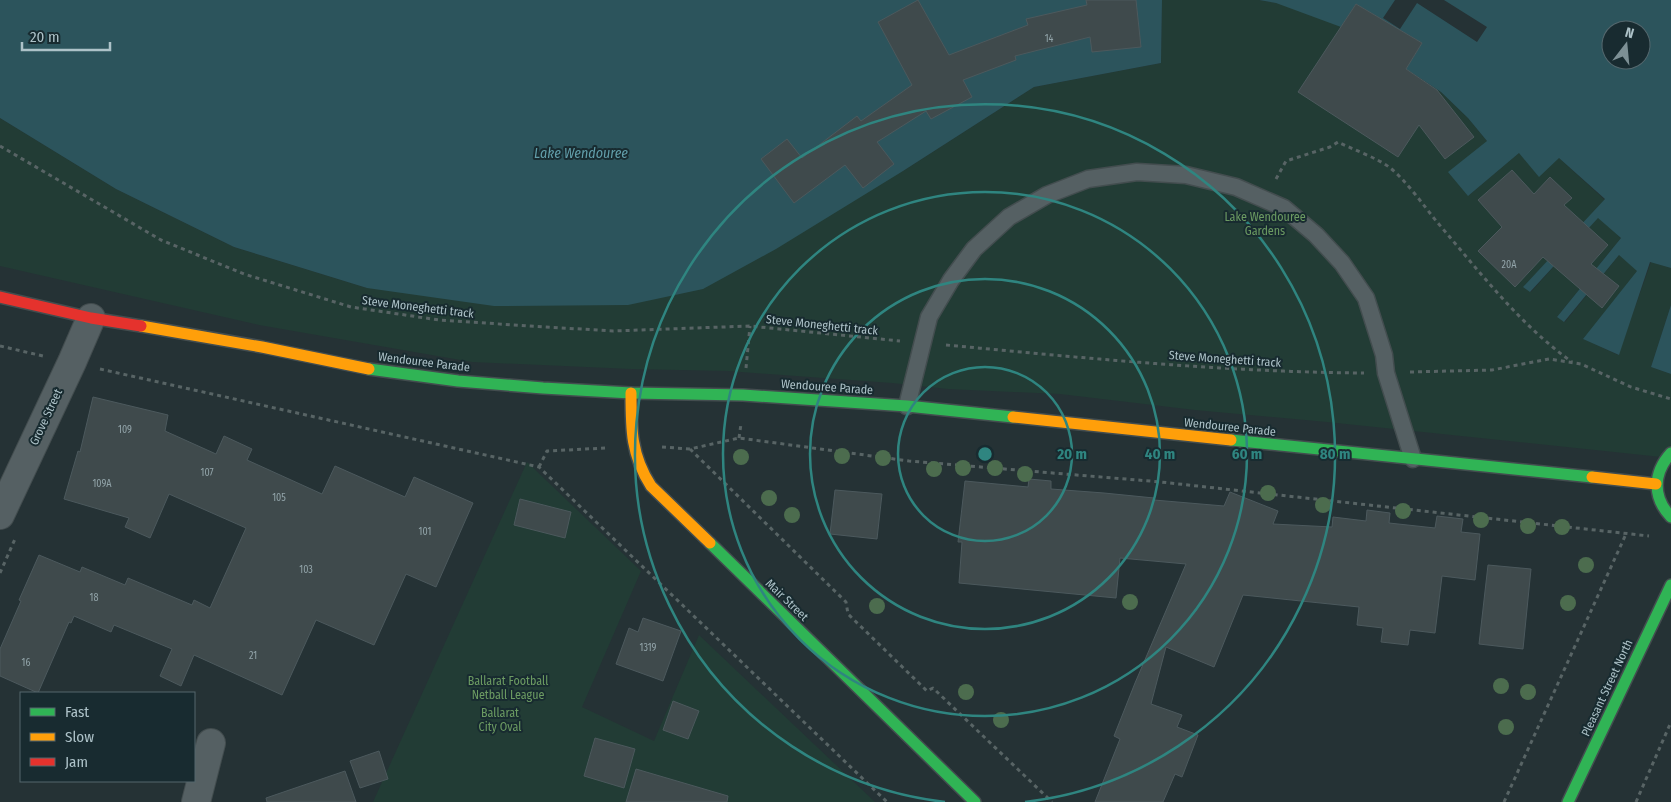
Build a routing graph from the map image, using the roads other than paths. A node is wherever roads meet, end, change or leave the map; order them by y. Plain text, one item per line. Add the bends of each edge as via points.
1 (0, 297) edge
2 (91, 318) junction
3 (631, 393) junction
4 (907, 406) junction
5 (1671, 453) edge
6 (1413, 459) junction
7 (1656, 484) junction
8 (0, 515) edge
9 (1671, 518) edge
10 (1671, 585) edge
11 (211, 743) dead end
12 (964, 799) edge
13 (196, 802) edge
14 (1568, 802) edge

1 - 2 street, Wendouree Parade
2 - 3 street, Wendouree Parade via 389,372 458,381
2 - 8 street, Grove Street
3 - 4 street, Wendouree Parade via 743,395
3 - 12 street, Mair Street via 632,447 639,468 652,486
4 - 6 street, Wendouree Parade
4 - 6 lane via 929,317 974,249 1009,217 1046,195 1088,179 1137,172 1186,175 1236,187 1284,208 1342,263 1366,298
5 - 7 street via 1658,470
6 - 7 street, Wendouree Parade
7 - 9 street via 1658,498
10 - 14 street, Pleasant Street North
11 - 13 street

